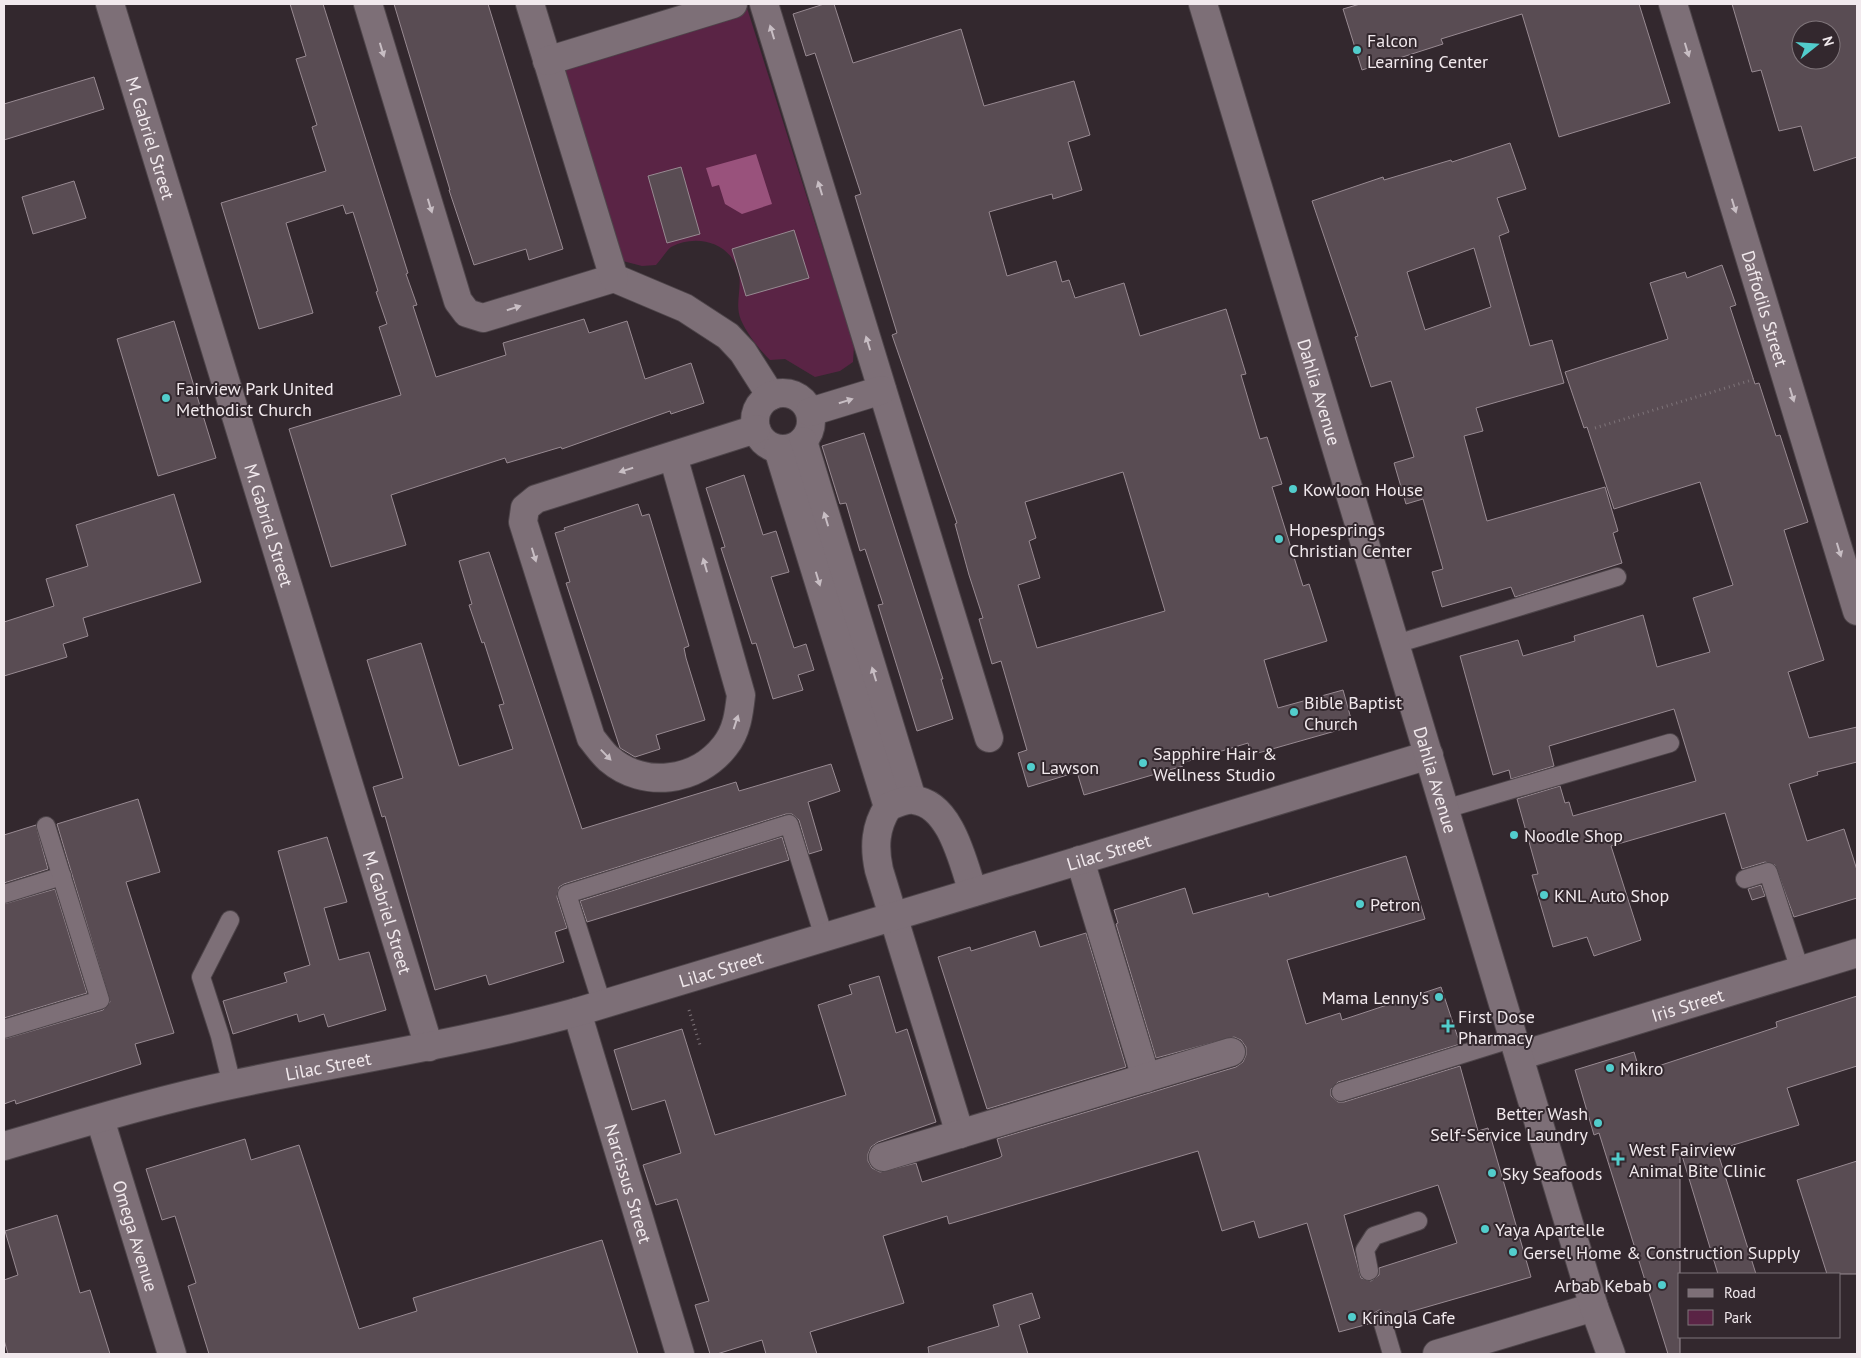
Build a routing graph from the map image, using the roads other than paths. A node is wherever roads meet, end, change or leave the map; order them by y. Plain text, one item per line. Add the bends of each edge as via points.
1 (110, 4) edge
2 (368, 4) edge
3 (530, 4) edge
4 (733, 4) edge
5 (764, 4) edge
6 (1203, 4) edge
7 (1673, 4) edge
8 (547, 61) junction
9 (614, 278) junction
10 (882, 390) junction
11 (771, 396) junction
12 (810, 412) junction
13 (756, 429) junction
14 (791, 445) junction
15 (673, 456) junction
16 (1617, 577) dead end
17 (1857, 611) edge
18 (1396, 644) junction
19 (989, 738) dead end
20 (1670, 742) dead end
21 (1429, 755) junction
22 (900, 803) junction
23 (1446, 810) junction
24 (46, 826) dead end
25 (1080, 860) junction
26 (62, 876) junction
27 (1745, 880) dead end
28 (973, 892) junction
29 (4, 894) edge
30 (893, 917) junction
31 (230, 920) dead end
32 (824, 937) junction
33 (1857, 953) edge
34 (1800, 970) junction
35 (589, 1008) junction
36 (4, 1029) edge
37 (428, 1047) junction
38 (1517, 1047) junction
39 (1231, 1052) dead end
40 (1146, 1078) junction
41 (232, 1084) junction
42 (1342, 1092) dead end
43 (100, 1119) junction
44 (960, 1134) junction
45 (4, 1146) edge
46 (883, 1157) dead end
47 (1418, 1221) dead end
48 (1369, 1271) dead end
49 (1594, 1306) junction
50 (1382, 1320) dead end
51 (172, 1354) edge
52 (680, 1354) edge
53 (1392, 1354) edge
54 (1437, 1354) edge
55 (1611, 1354) edge

1 - 37 street, M. Gabriel Street
2 -> 9 street via 458,301 467,313 483,318
3 - 8 street
4 - 8 street
10 -> 5 street
6 - 18 street, Dahlia Avenue
7 -> 17 street, Daffodils Street
8 - 9 street
9 - 11 street via 678,304 720,330 743,352
12 -> 10 street
10 - 19 street
11 - 12 street via 786,393 794,396
11 - 13 street via 757,410
12 - 14 street via 810,428
13 - 14 street via 764,442
13 - 15 street
14 - 22 street
15 -> 15 street via 536,499 525,508 524,522 591,738 608,758 631,773 657,778 683,776 707,764 720,752 738,721 741,695
16 - 18 lane
18 - 21 street, Dahlia Avenue
20 - 23 lane
21 - 23 street, Dahlia Avenue
21 - 25 street, Lilac Street
22 - 28 street via 925,803 939,814 950,829
22 - 30 street via 879,820 876,837 876,857
23 - 38 street, Dahlia Avenue
24 - 26 lane
25 - 28 street, Lilac Street
25 - 40 street
26 - 29 lane
26 - 36 lane via 100,1000
27 - 34 lane via 1768,872
28 - 30 street, Lilac Street
30 - 32 street, Lilac Street
30 - 44 street
31 - 41 lane via 201,977
32 - 35 street, Lilac Street
32 - 35 lane via 789,824 567,894
33 - 34 street, Iris Street
34 - 38 street, Iris Street
35 - 37 street, Lilac Street via 506,1031
35 - 52 street, Narcissus Street
37 - 41 street, Lilac Street
38 - 42 lane
38 - 49 street, Dahlia Avenue
39 - 40 street
40 - 44 street
41 - 43 street, Lilac Street
43 - 45 street, Lilac Street
43 - 51 street, Omega Avenue
44 - 46 street
47 - 48 lane via 1374,1236 1365,1250
49 - 54 street
49 - 55 street, Dahlia Avenue
50 - 53 lane

